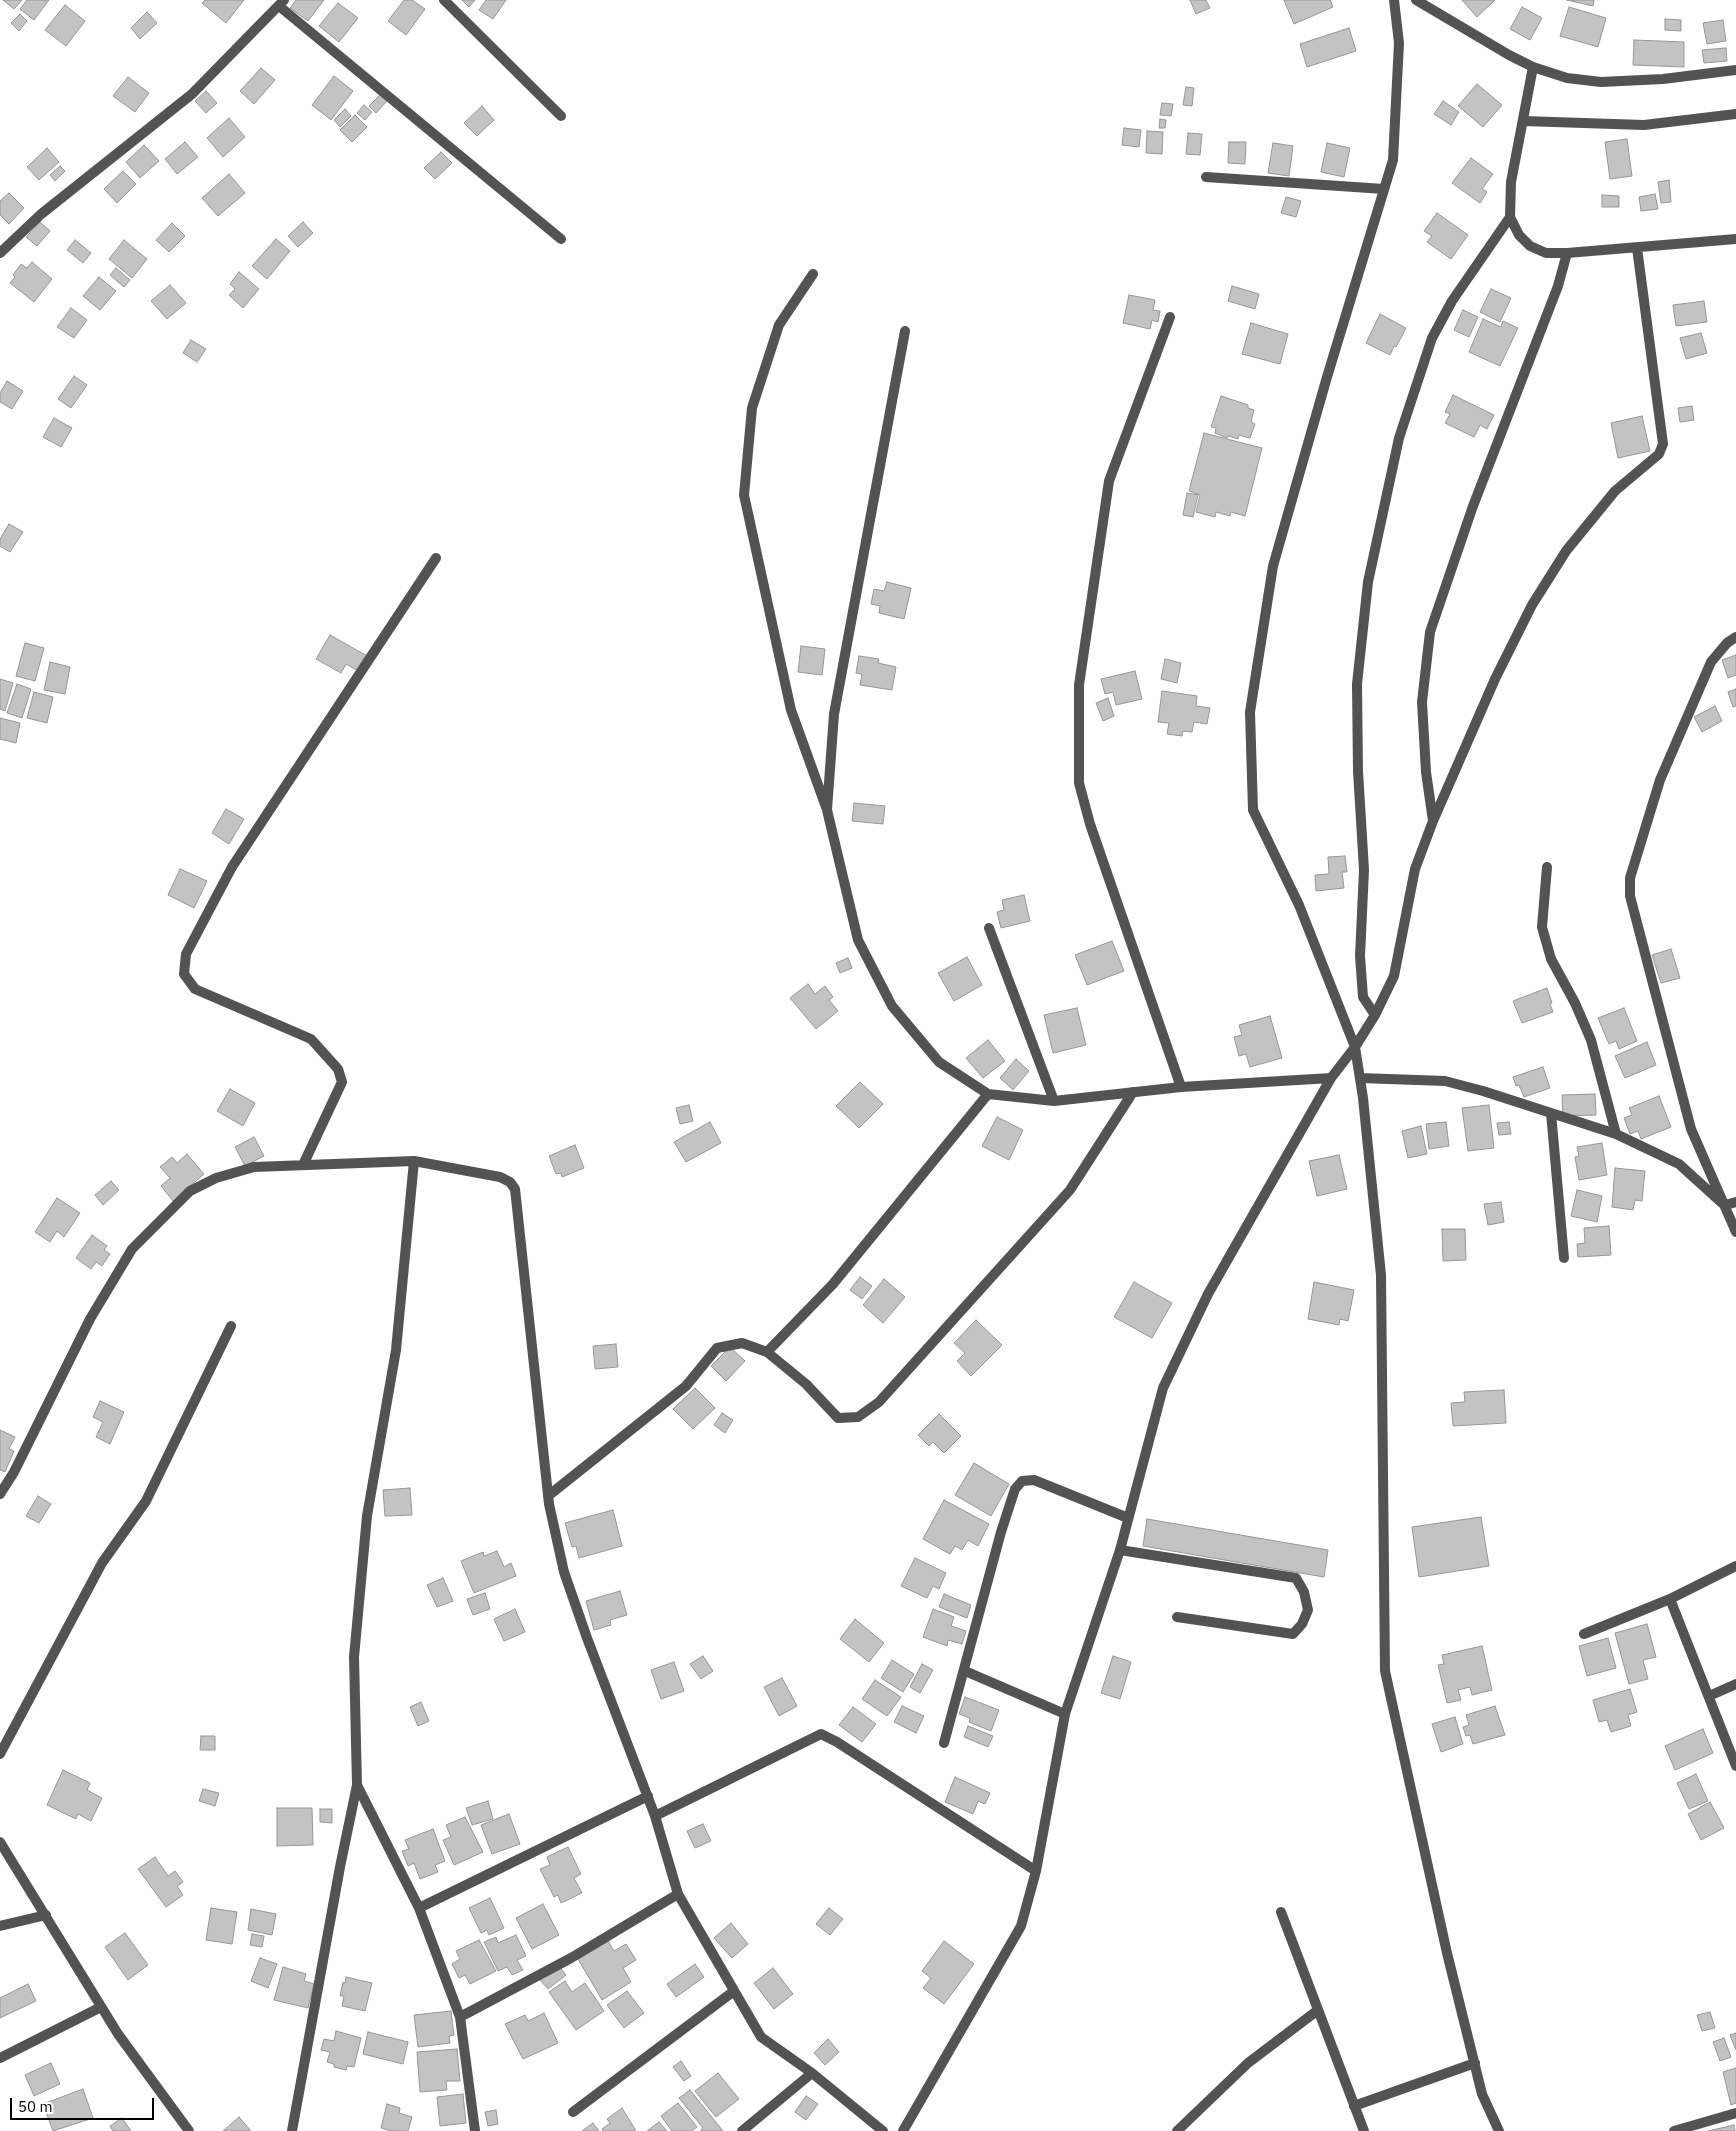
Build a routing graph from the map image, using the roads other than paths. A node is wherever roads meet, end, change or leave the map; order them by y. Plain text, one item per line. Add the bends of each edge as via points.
1 (444, 0) edge
2 (1394, 0) edge
3 (1416, 0) edge
4 (282, 3) edge
5 (1435, 5) edge
6 (1534, 67) junction
7 (1736, 70) edge
8 (1736, 114) edge
9 (561, 116) dead end
10 (1523, 121) junction
11 (1206, 177) dead end
12 (1384, 189) junction
13 (1510, 216) junction
14 (561, 239) dead end
15 (1736, 240) edge
16 (1637, 248) junction
17 (0, 253) edge
18 (1568, 253) junction
19 (813, 274) dead end
20 (1170, 317) dead end
21 (905, 331) dead end
22 (436, 558) dead end
23 (1736, 637) edge
24 (827, 810) junction
25 (1433, 821) junction
26 (1547, 867) dead end
27 (990, 928) dead end
28 (1375, 1016) junction
29 (1355, 1047) junction
30 (1330, 1078) junction
31 (1360, 1078) junction
32 (1181, 1087) junction
33 (1133, 1092) junction
34 (988, 1094) junction
35 (1054, 1101) junction
36 (1551, 1113) junction
37 (1616, 1134) junction
38 (414, 1161) junction
39 (303, 1165) junction
40 (1736, 1202) edge
41 (1725, 1205) junction
42 (1736, 1232) edge
43 (1564, 1258) dead end
44 (232, 1326) dead end
45 (767, 1352) junction
46 (0, 1494) edge
47 (548, 1496) junction
48 (1128, 1518) junction
49 (1120, 1550) junction
50 (1736, 1566) edge
51 (1670, 1599) junction
52 (1177, 1617) dead end
53 (1584, 1634) dead end
54 (965, 1671) junction
55 (1736, 1684) edge
56 (1709, 1696) junction
57 (1065, 1714) junction
58 (944, 1743) dead end
59 (0, 1754) edge
60 (1736, 1766) edge
61 (357, 1784) junction
62 (648, 1796) junction
63 (655, 1816) junction
64 (0, 1842) edge
65 (1036, 1872) junction
66 (678, 1894) junction
67 (419, 1908) junction
68 (1281, 1912) dead end
69 (46, 1915) junction
70 (0, 1926) edge
71 (734, 1991) junction
72 (101, 2007) junction
73 (1318, 2010) junction
74 (460, 2017) junction
75 (0, 2058) edge
76 (1475, 2063) junction
77 (812, 2073) junction
78 (1354, 2106) junction
79 (573, 2112) dead end
80 (1736, 2113) edge
81 (189, 2131) edge
82 (292, 2131) edge
83 (476, 2131) edge
84 (742, 2131) edge
85 (883, 2131) edge
86 (903, 2131) edge
87 (1177, 2131) edge
88 (1364, 2131) edge
89 (1499, 2131) edge
90 (1674, 2131) edge

1 - 9 street
2 - 12 street via 1399,43 1393,160
3 - 5 street
4 - 14 street
4 - 17 street via 192,94 40,215
5 - 6 street via 1508,56
6 - 7 street via 1567,78 1602,82
6 - 10 street
8 - 10 street via 1644,125
10 - 13 street via 1511,182
11 - 12 street
12 - 29 street via 1273,566 1250,712 1253,810 1300,905
13 - 18 street via 1519,235 1530,246 1546,253
13 - 28 street via 1452,301 1432,338 1399,438 1368,582 1357,684 1364,870 1360,956 1363,996
15 - 16 street
16 - 18 street
16 - 25 street via 1663,444 1659,454 1615,491 1566,551 1532,605 1495,679
18 - 25 street via 1473,506 1430,632 1422,702
19 - 24 street via 779,324 752,408 744,495 791,710
20 - 32 street via 1109,481 1079,685 1079,783 1090,824
21 - 24 street via 834,714
22 - 39 street via 232,867 186,954 184,974 195,989 311,1039 338,1068 342,1082
23 - 41 street via 1727,643 1707,671 1660,780 1630,878 1630,896 1691,1129
24 - 34 street via 858,940 892,1006 939,1062
25 - 28 street via 1415,869 1394,976
26 - 37 street via 1542,927 1551,959 1591,1040
27 - 35 street
28 - 29 street
29 - 30 street
29 - 31 street
30 - 32 street
30 - 48 street via 1208,1294 1163,1388
31 - 36 street via 1445,1081
31 - 76 street via 1381,1275 1385,1671 1447,1953
32 - 33 street
33 - 35 street
33 - 45 street via 1070,1190 886,1395 858,1417 838,1418 806,1384
34 - 35 street
34 - 45 street via 833,1284
36 - 37 street
36 - 43 street
37 - 41 street via 1678,1164
38 - 39 street
38 - 47 street via 500,1177 515,1189
38 - 61 street via 396,1350 364,1544 354,1657
39 - 46 street via 254,1167 216,1178 190,1191 132,1249 90,1320
40 - 41 street
41 - 42 street
44 - 59 street via 150,1493 102,1563
45 - 47 street via 742,1343 718,1348 686,1386
47 - 62 street via 564,1572
48 - 49 street
48 - 54 street via 1034,1480 1022,1481 1015,1489 1001,1532
49 - 52 street via 1296,1578 1304,1592 1308,1610 1293,1634
49 - 57 street
50 - 51 street
51 - 53 street
51 - 56 street
54 - 57 street
54 - 58 street
55 - 56 street
56 - 60 street
57 - 65 street
61 - 67 street
61 - 82 street
62 - 63 street
62 - 67 street
63 - 65 street via 821,1734
63 - 66 street
64 - 69 street
65 - 86 street via 1021,1926
66 - 71 street
66 - 74 street via 571,1958
67 - 74 street
68 - 73 street
69 - 70 street
69 - 72 street
71 - 77 street via 761,2037
71 - 79 street
72 - 75 street
72 - 81 street
73 - 78 street
73 - 87 street via 1248,2064
74 - 83 street
76 - 78 street
76 - 89 street via 1482,2094
77 - 84 street
77 - 85 street
78 - 88 street
80 - 90 street

